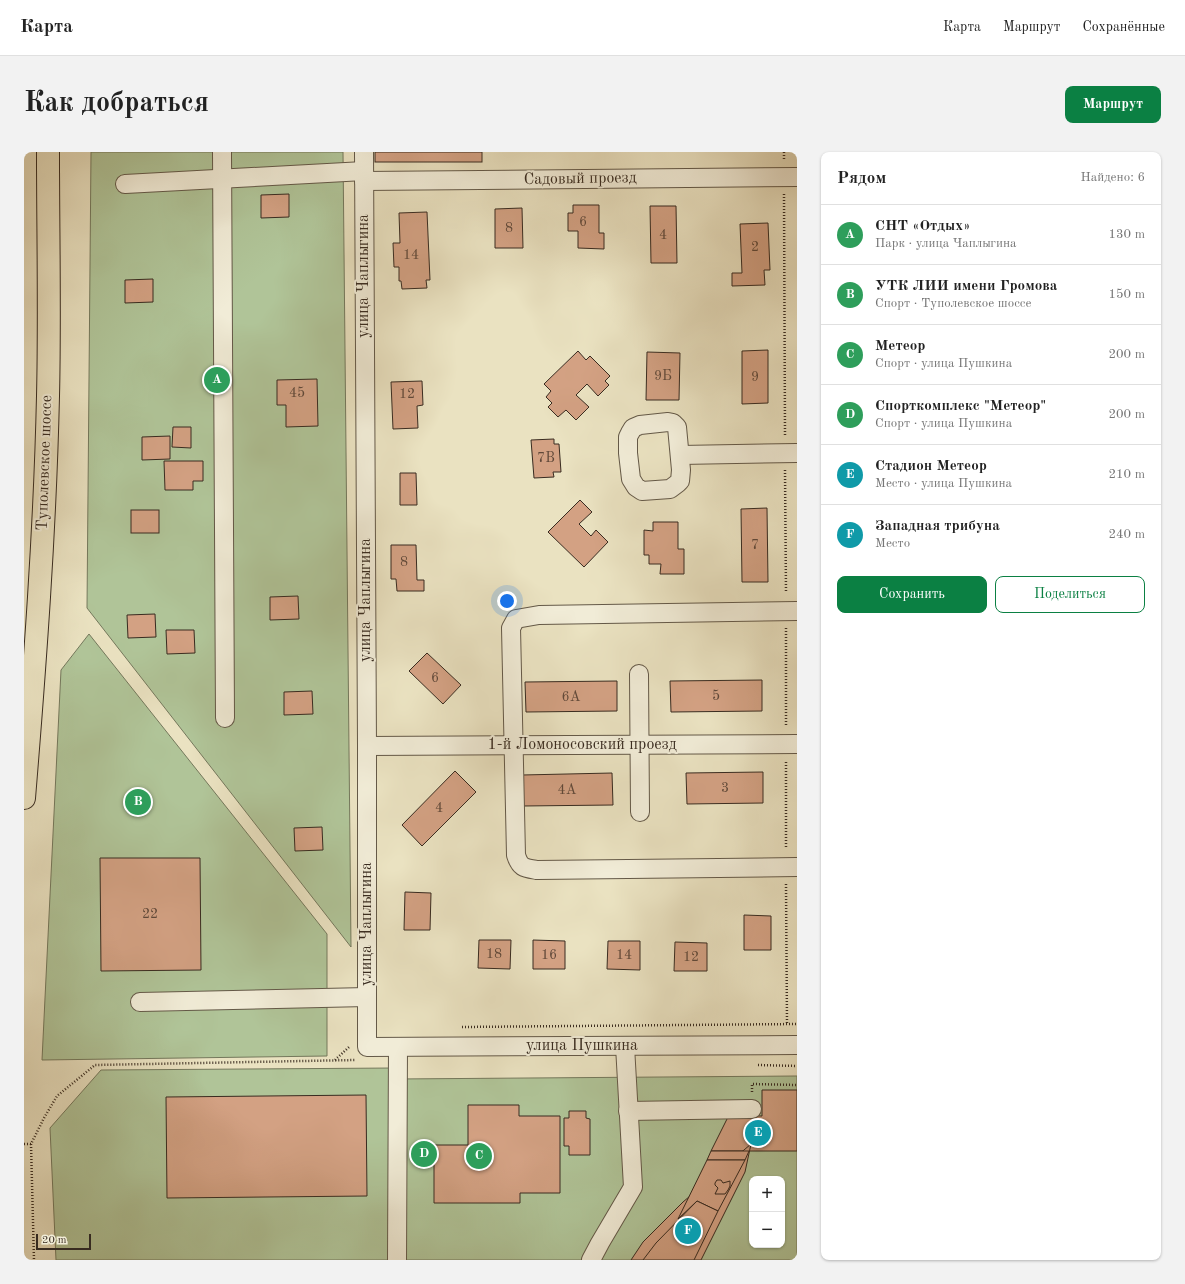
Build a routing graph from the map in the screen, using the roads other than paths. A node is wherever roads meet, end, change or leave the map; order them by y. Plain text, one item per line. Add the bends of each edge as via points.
1 (48, 152) edge
2 (222, 152) edge
3 (364, 152) edge
4 (364, 176) junction
5 (791, 177) edge
6 (222, 179) junction
7 (125, 184) dead end
8 (791, 453) edge
9 (680, 455) dead end
10 (791, 611) edge
11 (639, 674) dead end
12 (225, 718) dead end
13 (792, 744) edge
14 (640, 745) junction
15 (367, 746) junction
16 (513, 746) junction
17 (24, 798) edge
18 (640, 812) dead end
19 (792, 868) edge
20 (367, 996) junction
21 (140, 1002) dead end
22 (797, 1044) edge
23 (359, 1046) joint
24 (626, 1046) junction
25 (398, 1047) junction
26 (752, 1109) road end
27 (628, 1110) junction
28 (397, 1260) edge
29 (592, 1260) edge

1 - 17 main road, Туполевское шоссе via 48,396 44,511
2 - 6 street
3 - 4 street, улица Чаплыгина
4 - 5 street, Садовый проезд
4 - 6 street, Садовый проезд
4 - 15 street, улица Чаплыгина
6 - 7 street, Садовый проезд
6 - 12 street
8 - 9 street
10 - 16 street via 539,615 516,619 511,628
11 - 14 street
13 - 14 street, 1-й Ломоносовский проезд
14 - 16 street, 1-й Ломоносовский проезд
14 - 18 street
15 - 16 street, 1-й Ломоносовский проезд
15 - 20 street, улица Чаплыгина
16 - 19 street via 516,855 524,868
20 - 21 street
20 - 23 street, улица Чаплыгина
22 - 24 street, улица Пушкина
23 - 25 street, улица Пушкина
24 - 25 street, улица Пушкина
24 - 27 street
25 - 28 street
26 - 27 street
27 - 29 street via 632,1187

